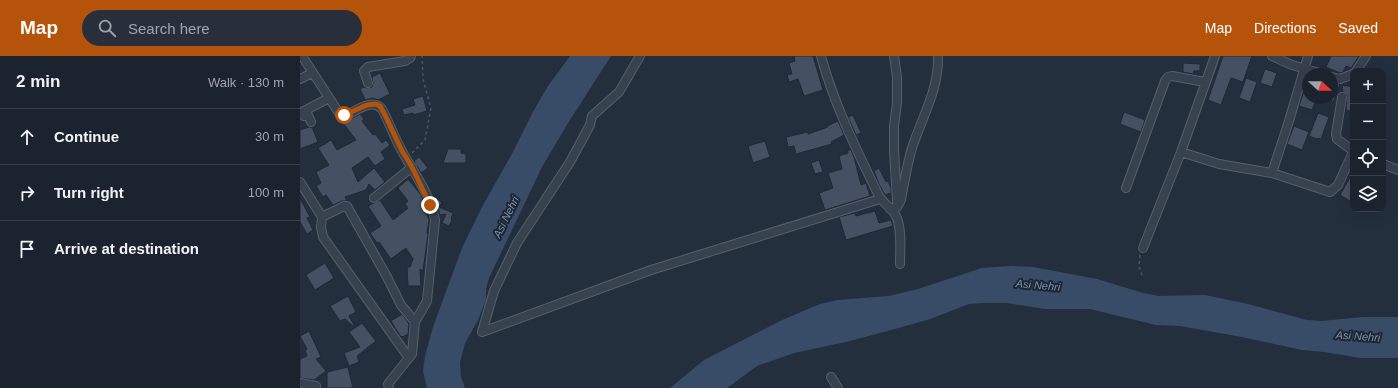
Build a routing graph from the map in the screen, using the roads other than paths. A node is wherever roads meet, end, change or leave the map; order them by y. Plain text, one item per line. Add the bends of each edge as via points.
1 (302, 56) edge
2 (411, 56) edge
3 (640, 56) edge
4 (821, 56) edge
5 (894, 56) edge
6 (938, 56) edge
7 (1215, 56) edge
8 (1272, 56) edge
9 (1308, 56) edge
10 (1366, 56) edge
11 (1304, 68) joint
12 (1358, 68) edge
13 (312, 72) junction
14 (1302, 75) edge
15 (1350, 75) edge
16 (1338, 78) edge
17 (300, 79) edge
18 (1205, 82) junction
19 (368, 83) dead end
20 (1342, 97) dead end
21 (329, 98) junction
22 (311, 122) dead end
23 (1350, 150) edge
24 (1181, 152) junction
25 (1350, 159) edge
26 (1386, 165) edge
27 (412, 167) junction
28 (1398, 170) edge
29 (1272, 173) junction
30 (300, 183) edge
31 (1126, 188) dead end
32 (374, 198) dead end
33 (880, 199) junction
34 (894, 208) junction
35 (322, 217) junction
36 (1143, 248) road end
37 (900, 264) dead end
38 (415, 322) junction
39 (409, 358) junction
40 (831, 377) dead end
41 (300, 383) edge
42 (316, 386) dead end
43 (389, 388) edge
44 (838, 388) edge

1 - 13 street
2 - 19 street via 405,61 368,67 364,71
3 - 33 street via 618,92 592,116 590,125 570,162 517,243 494,291 482,332 651,270
4 - 33 street via 827,81 840,113
5 - 34 street via 897,103 894,126
6 - 34 street via 932,96 912,149 901,200
7 - 18 street
8 - 11 street
9 - 11 street
10 - 12 street
13 - 17 street
13 - 21 street
14 - 29 street
15 - 16 street
18 - 24 street
18 - 31 street via 1172,76 1165,81
20 - 23 street via 1336,134 1337,139
21 - 22 street via 302,112 304,116 308,115
21 - 27 street via 339,113 344,115 367,105 380,106
24 - 29 street via 1219,164
24 - 36 street
25 - 29 street via 1338,185 1330,192
26 - 28 street
27 - 32 street
27 - 38 street via 435,220 427,301
30 - 35 street
33 - 34 street
34 - 37 street
35 - 38 street via 347,206 401,305
35 - 39 street via 323,237
38 - 39 street via 412,354
39 - 43 street via 388,384
40 - 44 street
41 - 42 street

